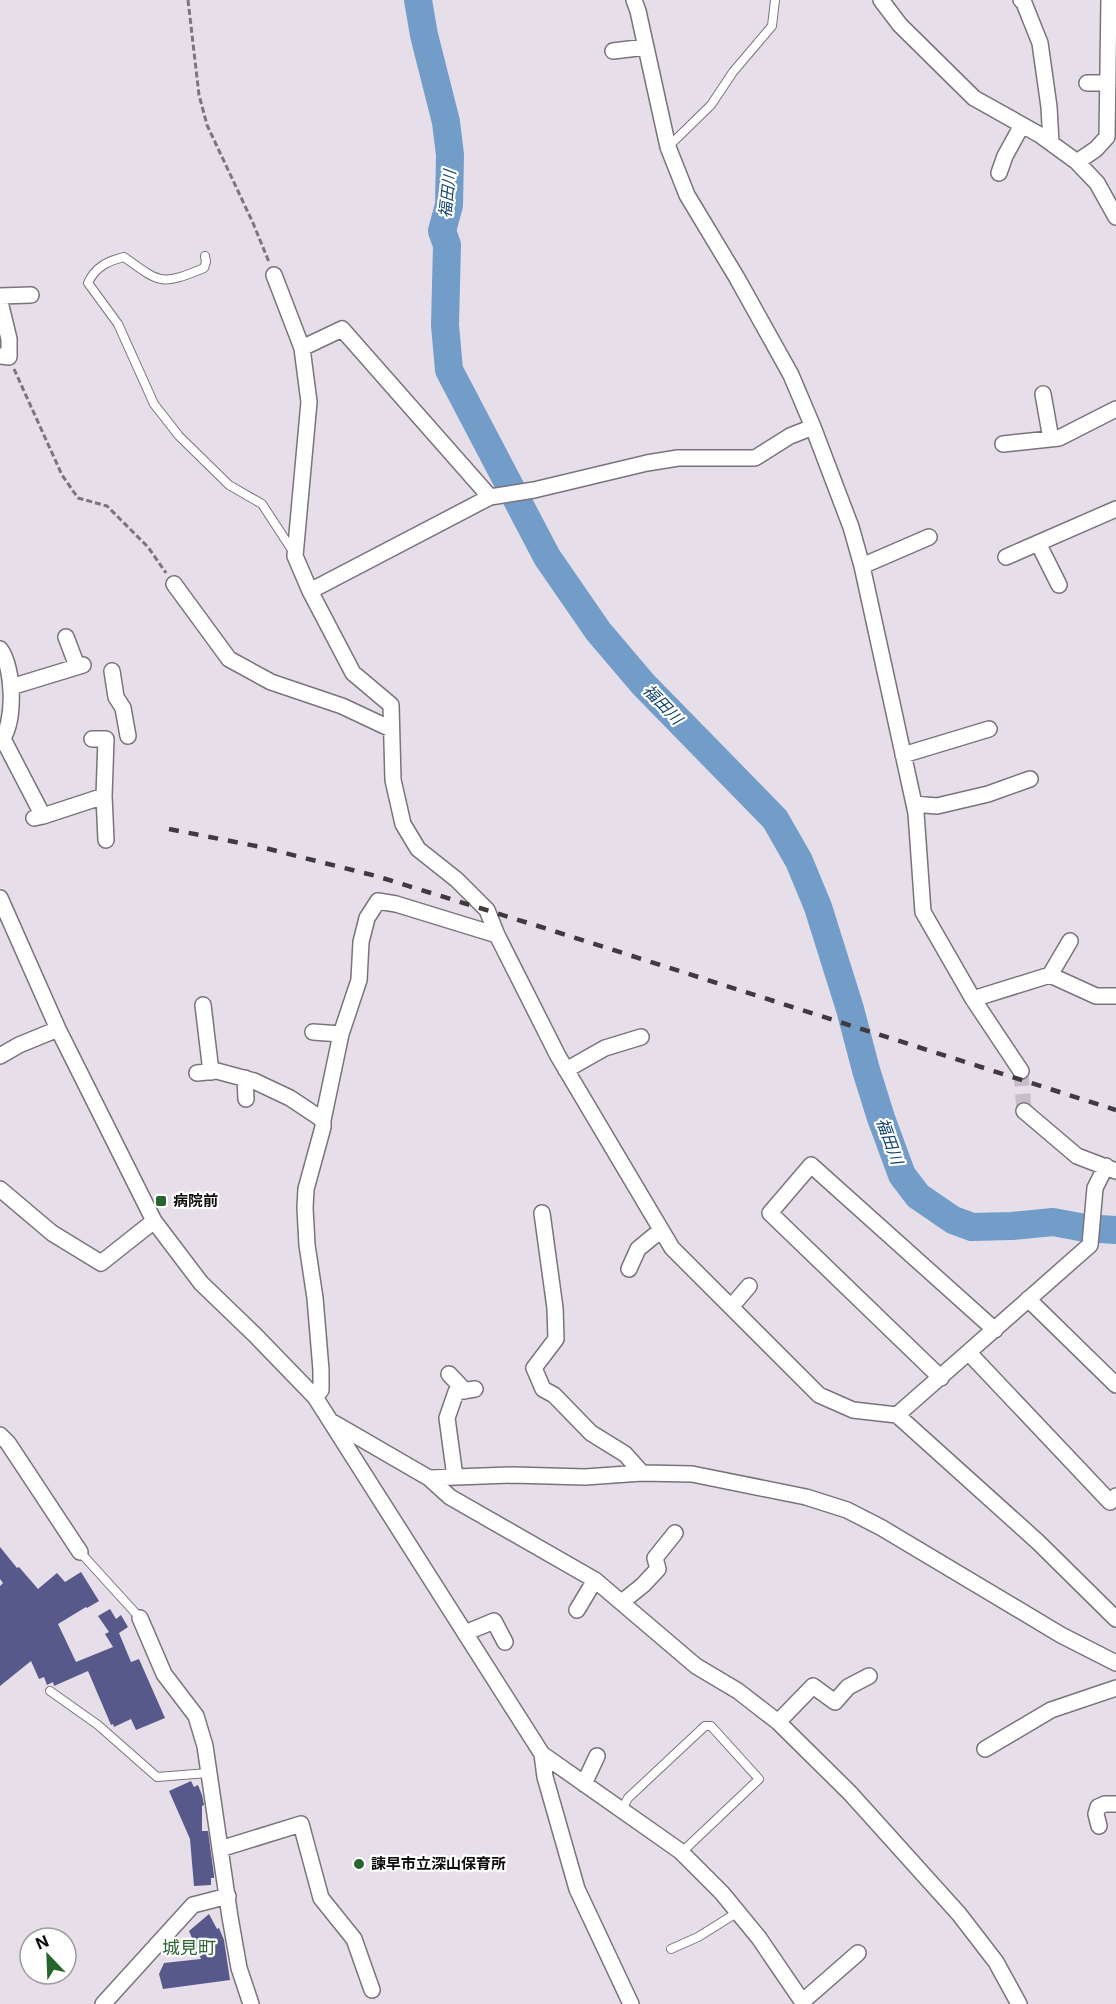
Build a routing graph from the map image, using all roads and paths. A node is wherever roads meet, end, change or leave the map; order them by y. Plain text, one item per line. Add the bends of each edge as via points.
1 (188, 0) edge
2 (634, 0) edge
3 (775, 0) edge
4 (881, 0) edge
5 (1021, 0) edge
6 (1109, 0) edge
7 (646, 47) junction
8 (613, 51) dead end
9 (1087, 83) dead end
10 (1108, 83) junction
11 (1022, 125) junction
12 (1051, 143) junction
13 (668, 147) junction
14 (1077, 162) junction
15 (999, 173) dead end
16 (1116, 217) edge
17 (205, 256) dead end
18 (274, 275) joint
19 (31, 295) dead end
20 (0, 296) edge
21 (0, 302) edge
22 (3, 326) edge
23 (302, 348) junction
24 (5, 356) edge
25 (1043, 394) dead end
26 (1116, 409) edge
27 (813, 427) junction
28 (1051, 439) junction
29 (1003, 444) dead end
30 (490, 497) junction
31 (1116, 509) edge
32 (929, 537) dead end
33 (1038, 543) junction
34 (295, 556) junction
35 (1006, 557) dead end
36 (862, 566) junction
37 (174, 584) joint
38 (1059, 585) dead end
39 (310, 591) junction
40 (66, 637) dead end
41 (0, 649) edge
42 (112, 671) dead end
43 (11, 687) junction
44 (391, 729) junction
45 (989, 729) dead end
46 (2, 740) edge
47 (903, 755) junction
48 (1030, 779) dead end
49 (104, 796) junction
50 (914, 804) junction
51 (106, 840) dead end
52 (0, 898) edge
53 (496, 935) junction
54 (1070, 941) dead end
55 (1050, 975) junction
56 (1116, 996) edge
57 (973, 999) junction
58 (203, 1005) dead end
59 (58, 1029) junction
60 (313, 1032) dead end
61 (341, 1034) junction
62 (641, 1037) dead end
63 (0, 1056) edge
64 (566, 1070) junction
65 (1021, 1071) tunnel mouth
66 (245, 1078) junction
67 (246, 1099) dead end
68 (1024, 1111) dead end
69 (323, 1120) junction
70 (1111, 1169) edge
71 (0, 1189) edge
72 (542, 1213) dead end
73 (154, 1221) junction
74 (661, 1230) junction
75 (629, 1269) dead end
76 (749, 1286) dead end
77 (1028, 1299) junction
78 (731, 1307) junction
79 (994, 1330) junction
80 (969, 1353) junction
81 (449, 1374) dead end
82 (941, 1378) junction
83 (1116, 1384) edge
84 (315, 1397) junction
85 (897, 1415) junction
86 (332, 1421) junction
87 (0, 1435) edge
88 (642, 1473) junction
89 (455, 1477) junction
90 (429, 1478) junction
91 (1114, 1503) edge
92 (675, 1533) dead end
93 (80, 1552) joint
94 (595, 1580) junction
95 (622, 1602) junction
96 (577, 1610) dead end
97 (140, 1618) joint
98 (1116, 1619) edge
99 (465, 1633) junction
100 (506, 1642) dead end
101 (1116, 1663) edge
102 (869, 1676) dead end
103 (1116, 1688) edge
104 (50, 1691) dead end
105 (778, 1722) junction
106 (985, 1749) dead end
107 (542, 1754) junction
108 (597, 1756) dead end
109 (208, 1773) junction
110 (584, 1784) junction
111 (1116, 1804) edge
112 (621, 1810) junction
113 (1099, 1826) dead end
114 (220, 1849) junction
115 (682, 1852) junction
116 (228, 1896) junction
117 (738, 1912) junction
118 (671, 1949) dead end
119 (858, 1953) dead end
120 (372, 1989) dead end
121 (803, 2003) edge
122 (103, 2004) edge
123 (251, 2004) edge
124 (631, 2004) edge
125 (1019, 2004) edge

1 - 18 path via 199,96 207,125
2 - 7 street
3 - 13 lane via 772,26 711,105
4 - 11 street via 900,26 974,98
5 - 12 street via 1040,43
6 - 10 street
7 - 8 street
7 - 13 street
9 - 10 street
10 - 14 street via 1107,137
11 - 12 street
11 - 15 street
12 - 14 street
13 - 27 street via 687,195 790,375
14 - 16 street via 1097,183
17 - 34 lane via 204,268 164,280 151,276 124,257 93,271 88,283 118,324 154,404 179,436 229,485 262,504
18 - 23 street
19 - 20 street
21 - 22 street
22 - 24 street via 9,339
23 - 30 street via 342,329
23 - 34 street via 309,402
24 - 37 path via 62,475 78,498 107,506 148,547
25 - 28 street
26 - 28 street
27 - 30 street via 755,458 678,458
27 - 36 street
28 - 29 street
30 - 39 street
31 - 33 street
32 - 36 street
33 - 35 street
33 - 38 street
34 - 39 street
36 - 47 street
37 - 44 street via 229,659 271,682 342,706
39 - 44 street via 353,673 391,705
40 - 43 street via 80,666
41 - 43 street via 6,656
42 - 49 street via 116,698 131,735 99,739
43 - 46 street via 9,719
44 - 53 street via 393,780 403,824 418,849 487,910
45 - 47 street
46 - 49 street via 39,817
47 - 50 street
48 - 50 street via 937,807
49 - 51 street
50 - 57 street via 923,912
52 - 59 street
53 - 61 street via 378,901 367,918 359,980
53 - 64 street
54 - 55 street
55 - 56 street via 1096,996
55 - 57 street
57 - 65 street
58 - 66 street via 204,1073 217,1071
59 - 63 street
59 - 73 street
60 - 61 street
61 - 69 street
62 - 64 street via 605,1048
64 - 74 street
66 - 67 street
66 - 69 street via 290,1098
68 - 70 street via 1077,1156
69 - 84 street via 305,1208 321,1370 321,1390
70 - 77 street via 1095,1188 1090,1245
71 - 73 street via 52,1233 101,1263
72 - 88 street via 556,1339 534,1368 543,1389 554,1395 591,1433 625,1454
73 - 84 street via 201,1283
74 - 75 street via 639,1249
74 - 78 street via 672,1248
76 - 78 street
77 - 79 street
77 - 83 street
78 - 85 street via 819,1395 853,1410
79 - 80 street
79 - 82 street via 811,1165 770,1213
80 - 82 street
80 - 91 street
81 - 89 street via 470,1390 456,1392 447,1418
82 - 85 street
84 - 86 street
85 - 98 street via 1038,1542
86 - 90 street
86 - 99 street
87 - 93 street
88 - 89 street
88 - 101 street via 692,1474 806,1497 847,1510
89 - 90 street
90 - 94 street via 450,1497
92 - 95 street via 655,1558 658,1569
93 - 97 lane
94 - 95 street
94 - 96 street
95 - 105 street via 696,1666 738,1691
97 - 109 street via 164,1674 196,1716
99 - 100 street via 494,1621
99 - 107 street
102 - 105 street via 848,1686 835,1702 813,1686
103 - 106 street via 1052,1710
104 - 109 lane via 98,1725 157,1777
105 - 125 street via 850,1793 959,1914 996,1962
107 - 110 street
107 - 124 street via 544,1777 577,1889
108 - 110 street
109 - 114 street
110 - 112 street
111 - 113 street via 1098,1807
112 - 115 street
112 - 115 lane via 628,1798 705,1726 711,1726 759,1779
114 - 116 street
114 - 120 street via 301,1824 321,1898 354,1939
115 - 117 street
116 - 122 street via 193,1905
116 - 123 street via 239,1968
117 - 118 lane
117 - 121 street
119 - 121 street

